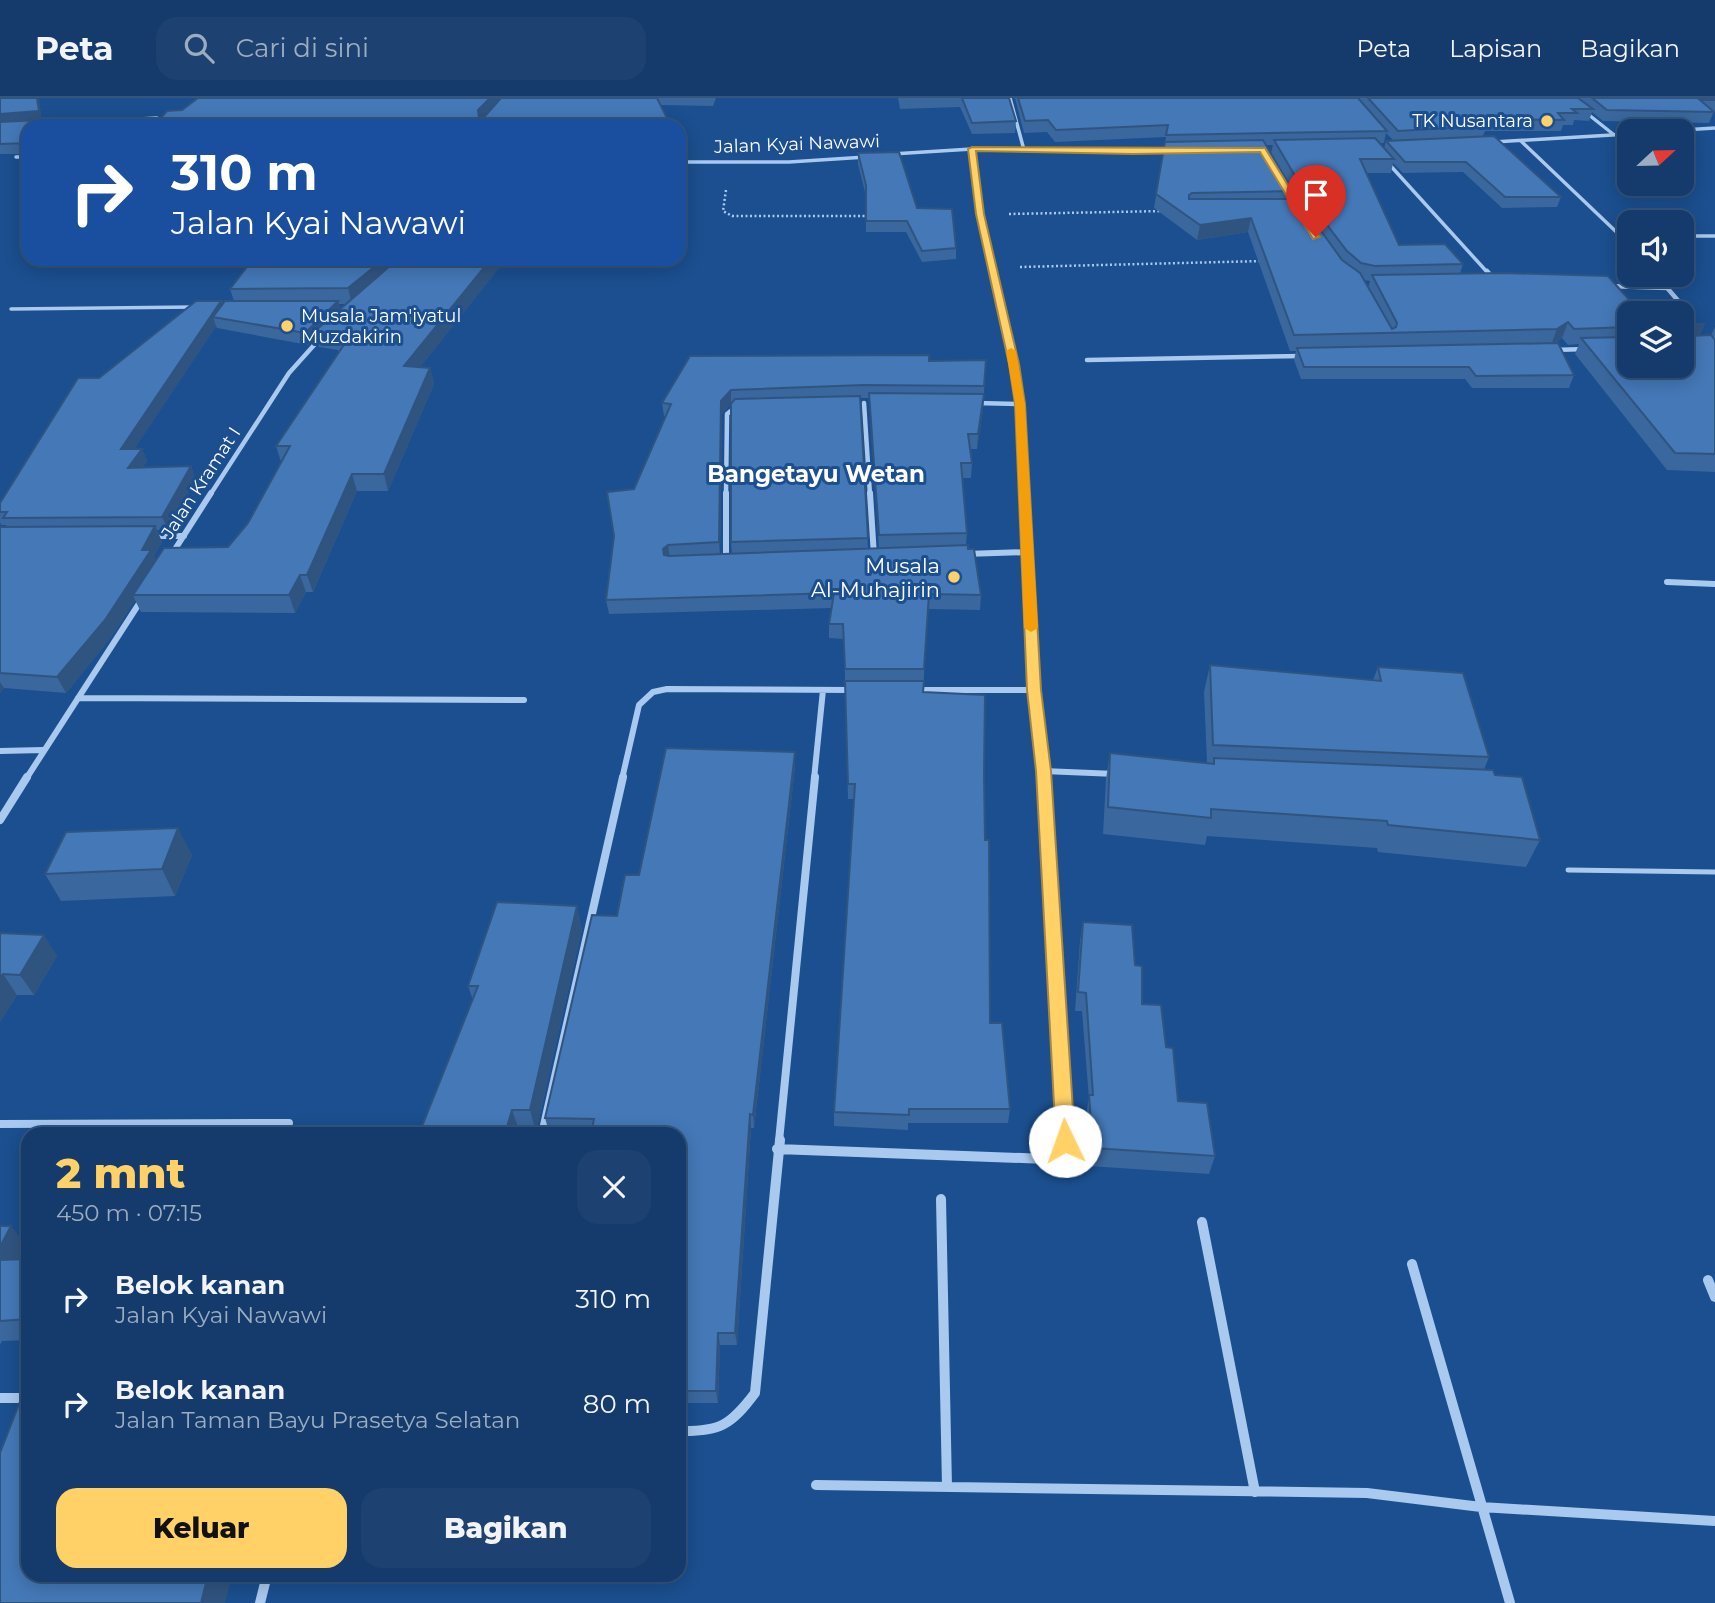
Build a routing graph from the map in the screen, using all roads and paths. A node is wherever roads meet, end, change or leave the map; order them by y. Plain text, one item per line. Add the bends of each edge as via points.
1 (1010, 98) edge
2 (1583, 110) edge
3 (141, 119) edge
4 (156, 119) edge
5 (1715, 128) edge
6 (1694, 129) edge
7 (1614, 135) junction
8 (1617, 135) edge
9 (1521, 141) junction
10 (1488, 143) edge
11 (972, 149) junction
12 (1024, 149) junction
13 (1172, 151) edge
14 (886, 155) edge
15 (876, 156) edge
16 (16, 157) edge
17 (21, 157) edge
18 (1382, 157) edge
19 (686, 162) edge
20 (730, 162) junction
21 (1164, 212) edge
22 (980, 214) junction
23 (873, 216) edge
24 (1617, 231) edge
25 (1694, 236) edge
26 (1715, 236) edge
27 (1267, 261) edge
28 (992, 268) junction
29 (1488, 285) edge
30 (1597, 286) edge
31 (1667, 288) joint
32 (199, 307) edge
33 (11, 309) dead end
34 (328, 330) edge
35 (1699, 335) edge
36 (1588, 349) edge
37 (1546, 350) edge
38 (1310, 355) edge
39 (1087, 360) dead end
40 (851, 403) edge
41 (864, 403) junction
42 (877, 403) edge
43 (968, 403) edge
44 (1020, 404) junction
45 (745, 405) edge
46 (144, 536) edge
47 (184, 536) junction
48 (1028, 552) junction
49 (958, 554) edge
50 (874, 557) junction
51 (888, 557) edge
52 (861, 558) edge
53 (169, 559) edge
54 (726, 561) junction
55 (740, 561) edge
56 (715, 562) edge
57 (1667, 582) dead end
58 (1715, 584) edge
59 (146, 593) edge
60 (823, 690) junction
61 (862, 690) edge
62 (902, 690) edge
63 (1034, 690) junction
64 (78, 698) junction
65 (524, 700) dead end
66 (43, 750) junction
67 (0, 751) edge
68 (1043, 771) junction
69 (1125, 775) edge
70 (0, 820) edge
71 (1568, 870) dead end
72 (1715, 873) edge
73 (289, 1123) dead end
74 (0, 1124) edge
75 (544, 1127) edge
76 (777, 1149) junction
77 (941, 1199) dead end
78 (1202, 1223) dead end
79 (1412, 1264) dead end
80 (1708, 1280) dead end
81 (1715, 1297) edge
82 (0, 1398) edge
83 (21, 1398) edge
84 (21, 1407) edge
85 (19, 1410) edge
86 (686, 1431) edge
87 (816, 1485) dead end
88 (947, 1486) junction
89 (1255, 1492) junction
90 (1481, 1507) junction
91 (1715, 1521) edge
92 (265, 1582) edge
93 (260, 1603) edge
94 (1510, 1603) edge

1 - 12 street
2 - 7 street
3 - 4 street
5 - 6 street
7 - 8 street
7 - 9 street
9 - 10 street
9 - 24 street
11 - 12 street, Jalan Kyai Nawawi
11 - 14 street, Jalan Kyai Nawawi
11 - 22 street
12 - 13 street, Jalan Kyai Nawawi
15 - 20 street, Jalan Kyai Nawawi
16 - 17 street
18 - 29 street via 1498,284
19 - 20 street, Jalan Kyai Nawawi
20 - 23 path via 723,211 727,214
21 - 22 path
22 - 28 street
25 - 26 street
27 - 28 path
28 - 44 street
30 - 31 street
31 - 35 street via 1687,311
32 - 33 lane
34 - 47 street, Jalan Kramat I via 289,373
36 - 37 street
38 - 39 street
40 - 41 street
41 - 42 street
41 - 50 street
43 - 44 street
44 - 48 street
45 - 54 street via 727,414
46 - 47 street
47 - 53 street, Jalan Kramat I
48 - 49 street
48 - 63 street
50 - 51 street
50 - 52 street
54 - 55 street
54 - 56 street
57 - 58 street
59 - 64 street
60 - 61 street
60 - 75 street via 667,689 653,692 639,705
60 - 76 street
62 - 63 street
63 - 68 street
64 - 65 street
64 - 66 street
66 - 67 street
66 - 70 street
68 - 69 street
68 - 76 street via 1065,1141 1060,1152 1047,1159
71 - 72 lane
73 - 74 street
76 - 86 street via 755,1393 726,1424
77 - 88 street
78 - 89 street
79 - 90 street
80 - 81 street
82 - 83 street
84 - 85 street
87 - 88 street
88 - 89 street
89 - 90 street via 1367,1493
90 - 91 street
90 - 94 street
92 - 93 street

